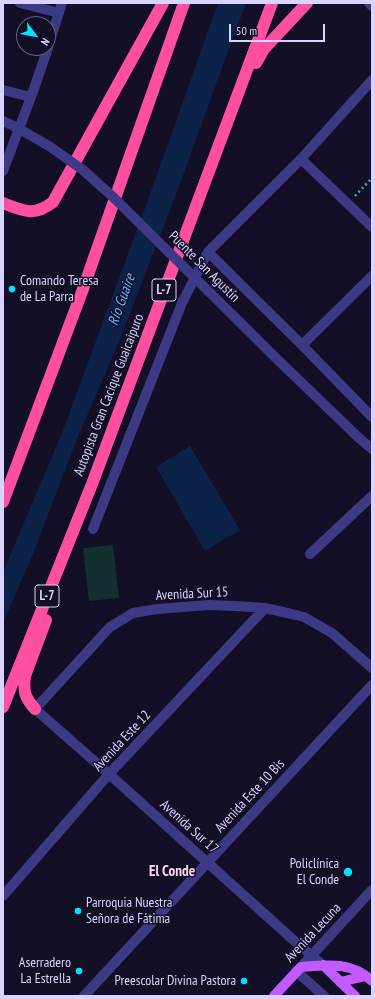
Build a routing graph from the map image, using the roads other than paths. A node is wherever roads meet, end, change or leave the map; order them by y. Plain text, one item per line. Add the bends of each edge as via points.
1 (20, 3) edge
2 (163, 3) edge
3 (184, 3) edge
4 (272, 3) edge
5 (307, 3) edge
6 (369, 3) edge
7 (372, 6) edge
8 (60, 8) edge
9 (56, 21) edge
10 (45, 56) edge
11 (372, 80) edge
12 (3, 90) edge
13 (237, 95) junction
14 (31, 98) junction
15 (3, 121) edge
16 (301, 158) junction
17 (3, 171) edge
18 (3, 203) edge
19 (372, 227) edge
20 (208, 252) junction
21 (372, 276) edge
22 (302, 345) junction
23 (372, 417) edge
24 (372, 449) edge
25 (92, 484) junction
26 (372, 496) edge
27 (3, 502) edge
28 (93, 530) dead end
29 (310, 554) dead end
30 (265, 608) junction
31 (372, 668) edge
32 (372, 685) edge
33 (3, 707) edge
34 (35, 709) junction
35 (109, 774) junction
36 (207, 862) junction
37 (372, 890) edge
38 (3, 896) edge
39 (311, 956) junction
40 (323, 965) junction
41 (298, 969) junction
42 (369, 978) edge
43 (340, 982) junction
44 (84, 996) edge
45 (274, 996) edge
46 (324, 996) edge
47 (355, 996) edge

1 - 8 street
2 - 18 highway via 53,202 30,212
3 - 27 highway via 83,289
4 - 13 highway, Autopista Gran Cacique Guaicaipuro / L-7
5 - 13 highway via 264,49
6 - 7 street
8 - 9 street
10 - 14 street
11 - 16 street
12 - 14 street
13 - 25 highway, Autopista Gran Cacique Guaicaipuro / L-7
14 - 17 street
15 - 24 street, Puente San Agustín, bridge via 48,146 83,170
16 - 19 street
16 - 20 street
20 - 22 street
20 - 28 street via 182,303
21 - 22 street
22 - 23 street
25 - 33 highway, Autopista Gran Cacique Guaicaipuro / L-7
25 - 34 highway via 24,682 28,701
26 - 29 street
30 - 31 street, Avenida Sur 15 via 304,617 332,633
30 - 34 street, Avenida Sur 15 via 209,605 133,613 110,627
30 - 35 street, Avenida Este 12
32 - 36 street, Avenida Este 10 Bis
34 - 35 street, Avenida Sur 17
35 - 36 street, Avenida Sur 17
35 - 38 street, Avenida Este 12
36 - 39 street, Avenida Sur 17
36 - 44 street, Avenida Este 10 Bis
37 - 39 street, Avenida Lecuna
39 - 40 street, Avenida Sur 17
39 - 41 street, Avenida Lecuna
40 - 41 main road
40 - 42 main road via 351,968
40 - 43 main road, Avenida Sur 17
41 - 45 main road, Avenida Lecuna
41 - 46 street
42 - 43 main road
43 - 47 main road, Avenida Sur 17

